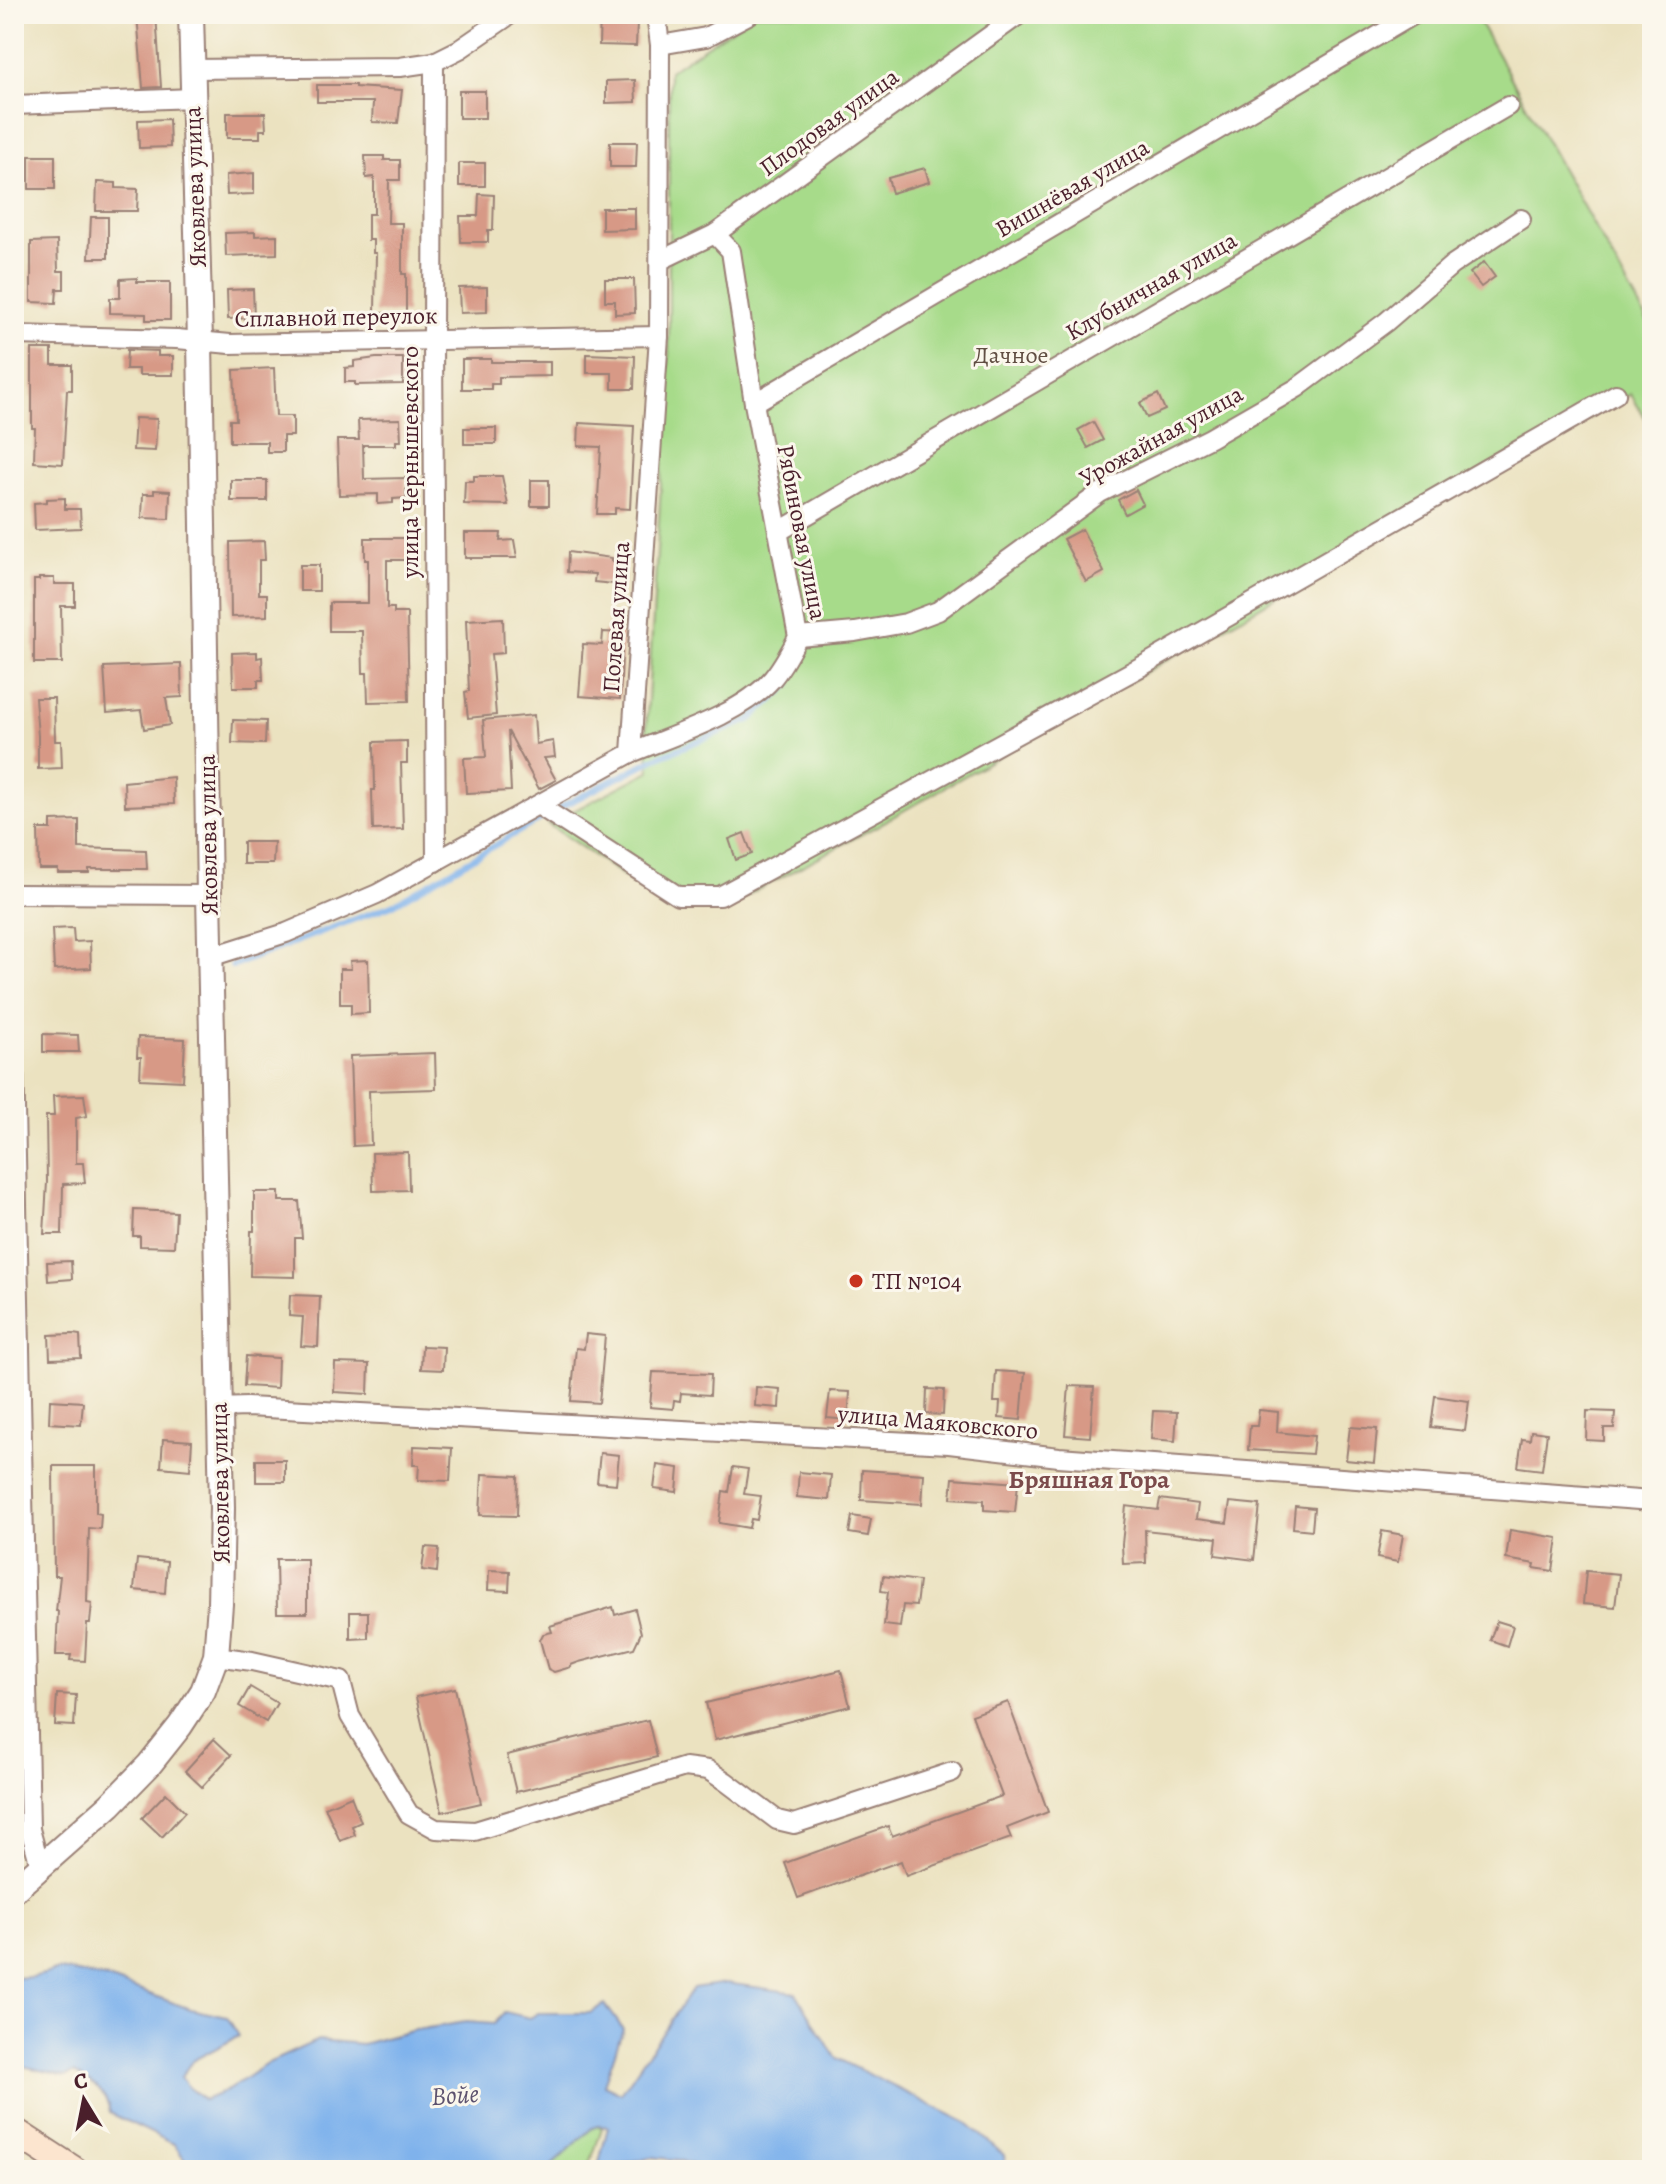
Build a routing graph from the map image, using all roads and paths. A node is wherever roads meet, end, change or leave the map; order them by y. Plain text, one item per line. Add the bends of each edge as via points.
1 (191, 14) edge
2 (511, 14) edge
3 (656, 14) edge
4 (750, 14) edge
5 (1020, 14) edge
6 (1415, 14) edge
7 (660, 45) junction
8 (434, 62) junction
9 (192, 69) junction
10 (193, 98) junction
11 (14, 105) edge
12 (1508, 106) dead end
13 (1521, 219) dead end
14 (715, 234) junction
15 (661, 260) junction
16 (14, 335) edge
17 (659, 336) junction
18 (433, 339) junction
19 (200, 341) junction
20 (1616, 394) dead end
21 (754, 403) junction
22 (778, 532) junction
23 (798, 637) junction
24 (631, 753) junction
25 (538, 805) junction
26 (436, 862) junction
27 (14, 894) edge
28 (209, 895) junction
29 (210, 957) junction
30 (14, 1060) edge
31 (218, 1408) junction
32 (1652, 1501) edge
33 (216, 1656) junction
34 (952, 1772) dead end
35 (40, 1866) junction
36 (14, 1890) edge
37 (14, 2131) edge
38 (74, 2170) edge

1 - 9 street, Яковлева улица
2 - 8 street
3 - 7 street, Полевая улица
4 - 7 street via 706,37
5 - 14 street, Плодовая улица
6 - 21 street, Вишнёвая улица
7 - 15 street, Полевая улица
8 - 9 street via 400,67
8 - 18 street, улица Чернышевского
9 - 10 street, Яковлева улица
10 - 11 street
10 - 19 street, Яковлева улица
12 - 22 street, Клубничная улица
13 - 23 street, Урожайная улица via 1452,265 1297,388 1100,493 938,611 906,623
14 - 15 street, Плодовая улица
14 - 21 street, Рябиновая улица via 731,251
15 - 17 street, Полевая улица
16 - 19 street, Сплавной переулок
17 - 18 street, Сплавной переулок
17 - 24 street, Полевая улица
18 - 19 street, Сплавной переулок
18 - 26 street, улица Чернышевского
19 - 28 street, Яковлева улица
20 - 25 street via 1144,665 720,896 678,896
21 - 22 street, Рябиновая улица
22 - 23 street, Рябиновая улица
23 - 24 street, Рябиновая улица via 770,682 734,710
24 - 25 street
25 - 26 street
26 - 29 street via 286,933
27 - 28 street
28 - 29 street, Яковлева улица
29 - 31 street, Яковлева улица
30 - 35 street via 30,1829
31 - 32 street, улица Маяковского via 949,1444 1059,1457
31 - 33 street, Яковлева улица via 222,1508
33 - 34 street via 341,1681 350,1716 409,1814 436,1829 475,1831 685,1767 708,1770 777,1820 794,1824
33 - 35 street, Яковлева улица via 203,1691 149,1765
35 - 36 street, Яковлева улица
37 - 38 main road

